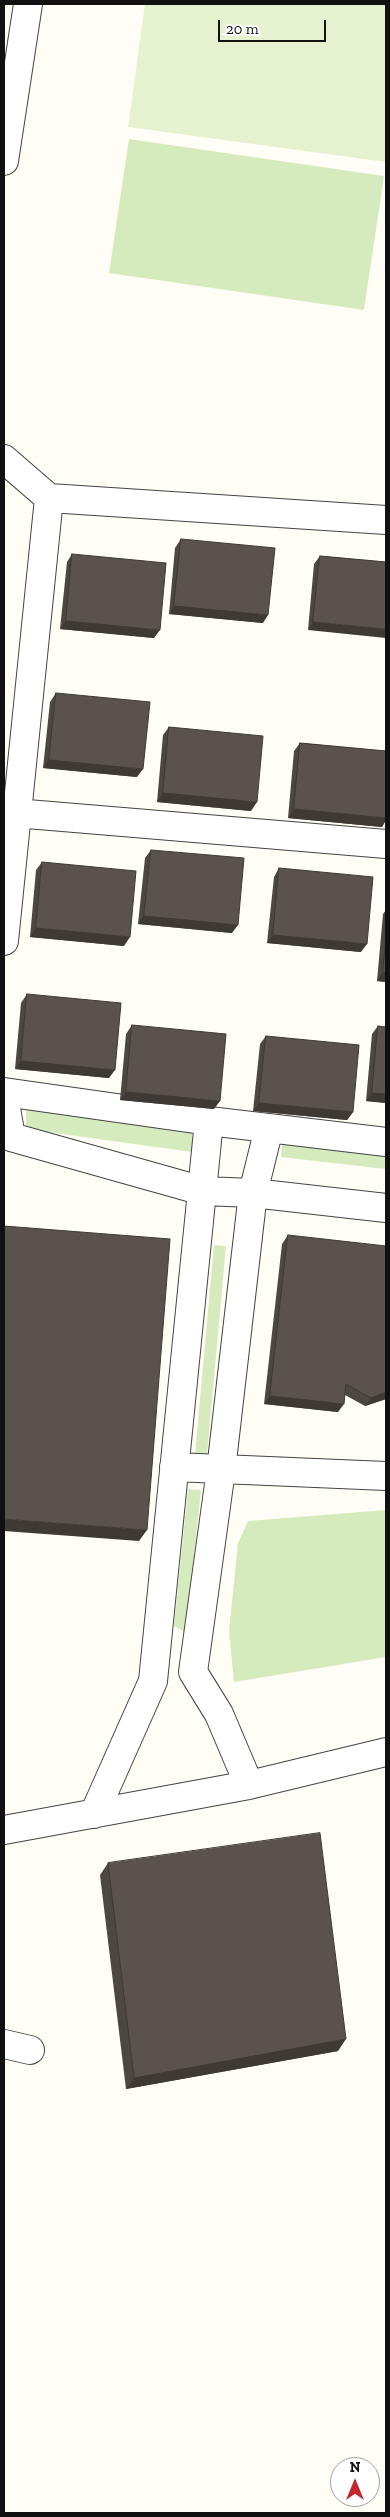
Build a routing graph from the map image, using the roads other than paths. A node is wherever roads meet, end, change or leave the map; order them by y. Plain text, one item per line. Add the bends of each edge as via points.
1 (28, 4) edge
2 (4, 161) edge
3 (4, 459) edge
4 (49, 498) junction
5 (386, 520) edge
6 (15, 813) junction
7 (386, 844) edge
8 (4, 940) edge
9 (4, 1092) edge
10 (4, 1097) edge
11 (209, 1121) junction
12 (269, 1128) junction
13 (386, 1142) edge
14 (203, 1191) junction
15 (253, 1193) junction
16 (386, 1208) edge
17 (174, 1467) junction
18 (221, 1470) junction
19 (386, 1476) edge
20 (386, 1752) edge
21 (249, 1785) junction
22 (94, 1814) junction
23 (4, 1830) edge
24 (4, 2044) edge
25 (30, 2050) dead end

1 - 2 street
3 - 4 street
4 - 5 street
4 - 6 street
6 - 7 street
6 - 8 street
9 - 11 street
10 - 14 street via 12,1137
11 - 12 street
11 - 14 street
12 - 13 street
12 - 15 street
14 - 15 street
14 - 17 street
15 - 16 street
15 - 18 street
17 - 18 street
17 - 22 street via 153,1681
18 - 19 street
18 - 21 street via 193,1672 219,1714
20 - 21 street
21 - 22 street
22 - 23 street
24 - 25 street

